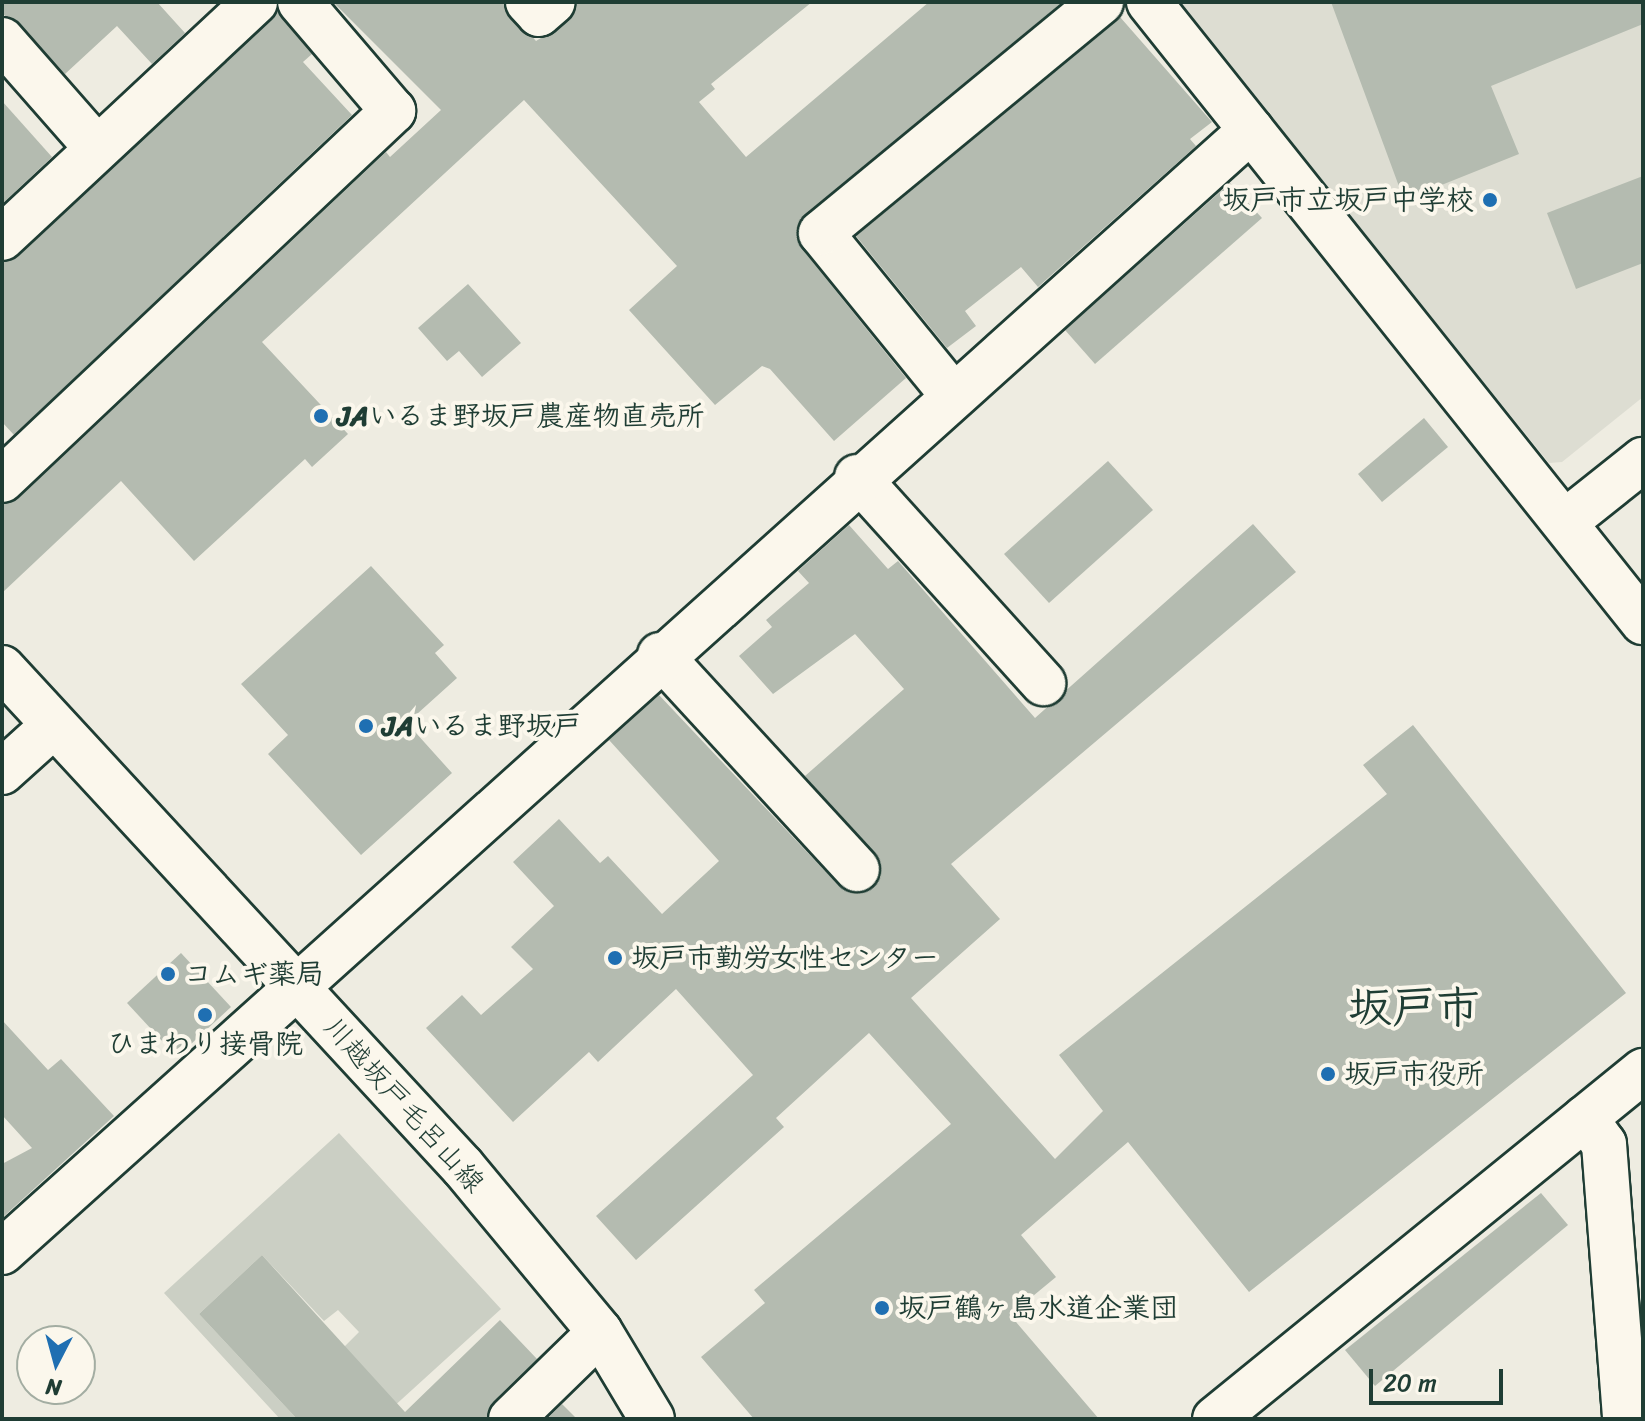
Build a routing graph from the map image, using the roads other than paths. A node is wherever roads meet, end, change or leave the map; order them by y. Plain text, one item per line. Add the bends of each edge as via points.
1 (300, 2) edge
2 (528, 2) edge
3 (553, 2) edge
4 (1101, 2) edge
5 (1149, 2) edge
6 (233, 9) edge
7 (2, 40) edge
8 (1251, 130) junction
9 (97, 148) junction
10 (2, 238) edge
11 (951, 393) junction
12 (1643, 460) edge
13 (857, 477) junction
14 (2, 480) edge
15 (1565, 522) junction
16 (1643, 622) edge
17 (660, 655) junction
18 (2, 668) edge
19 (1043, 683) dead end
20 (54, 725) junction
21 (2, 772) edge
22 (857, 869) dead end
23 (293, 984) junction
24 (1643, 1071) edge
25 (1585, 1118) junction
26 (2, 1252) edge
27 (600, 1332) junction
28 (511, 1419) edge
29 (652, 1419) edge
30 (1215, 1419) edge
31 (1625, 1419) edge

1 - 14 street via 393,111
2 - 3 street via 539,14
4 - 11 street via 821,233
5 - 8 street
6 - 9 street
7 - 9 street
8 - 11 street
8 - 15 street
9 - 10 street
11 - 13 street
12 - 15 street
13 - 17 street
13 - 19 street
15 - 16 street
17 - 22 street
17 - 23 street
18 - 20 street, 川越坂戸毛呂山線
20 - 21 street
20 - 23 street, 川越坂戸毛呂山線
23 - 26 street
23 - 27 street, 川越坂戸毛呂山線 via 463,1167
24 - 25 street
25 - 30 street
25 - 31 street via 1604,1144
27 - 28 street
27 - 29 street, 川越坂戸毛呂山線

